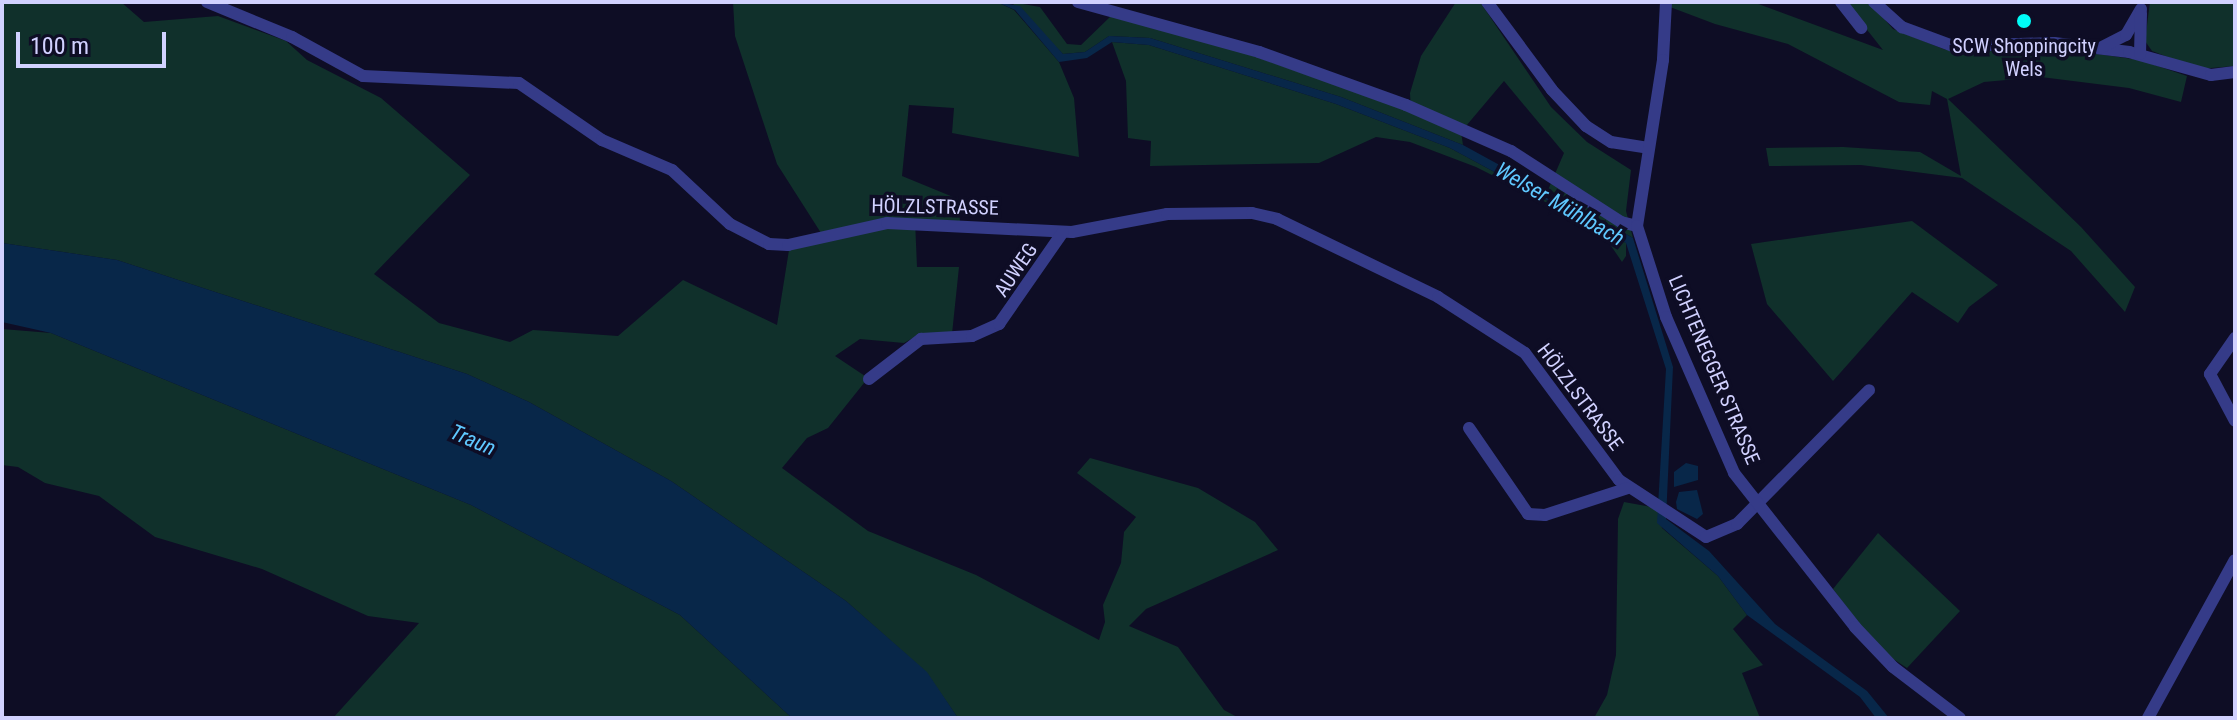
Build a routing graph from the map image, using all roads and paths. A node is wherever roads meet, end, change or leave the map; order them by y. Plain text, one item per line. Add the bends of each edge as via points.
1 (207, 2) edge
2 (1078, 2) edge
3 (1487, 2) edge
4 (1666, 2) edge
5 (1841, 2) edge
6 (1874, 2) edge
7 (2142, 5) edge
8 (1861, 28) dead end
9 (2126, 35) junction
10 (2100, 48) junction
11 (2134, 53) junction
12 (2235, 72) edge
13 (1647, 148) junction
14 (1637, 226) junction
15 (1063, 232) junction
16 (2235, 338) edge
17 (869, 379) dead end
18 (1869, 390) dead end
19 (2235, 421) edge
20 (1469, 428) dead end
21 (1628, 488) junction
22 (1757, 504) junction
23 (2235, 560) edge
24 (1960, 718) edge
25 (2148, 718) edge

1 - 15 street, HÖLZLSTRASSE via 292,37 363,76 519,83 602,140 672,170 730,224 769,244 788,245 887,223
2 - 14 street via 1259,52 1406,105 1511,151 1621,222
3 - 13 street via 1552,90 1586,126 1611,142
4 - 13 street, LICHTENEGGER STRASSE via 1663,60
5 - 8 street
6 - 10 street via 1910,31 1953,46 2029,42
7 - 9 street
7 - 11 street
9 - 10 street
9 - 11 street
10 - 11 street
11 - 12 street via 2211,75
13 - 14 street, LICHTENEGGER STRASSE
14 - 22 street, LICHTENEGGER STRASSE via 1666,317 1717,439
15 - 17 street, AUWEG via 1016,307 999,324 972,336 921,339
15 - 21 street, HÖLZLSTRASSE via 1167,214 1252,213 1286,223 1438,297 1525,353 1609,471
16 - 19 street via 2210,374
18 - 22 street
20 - 21 street via 1528,514 1545,515
21 - 22 street, HÖLZLSTRASSE via 1714,538
22 - 24 street, LICHTENEGGER STRASSE via 1855,627 1893,667
23 - 25 street

